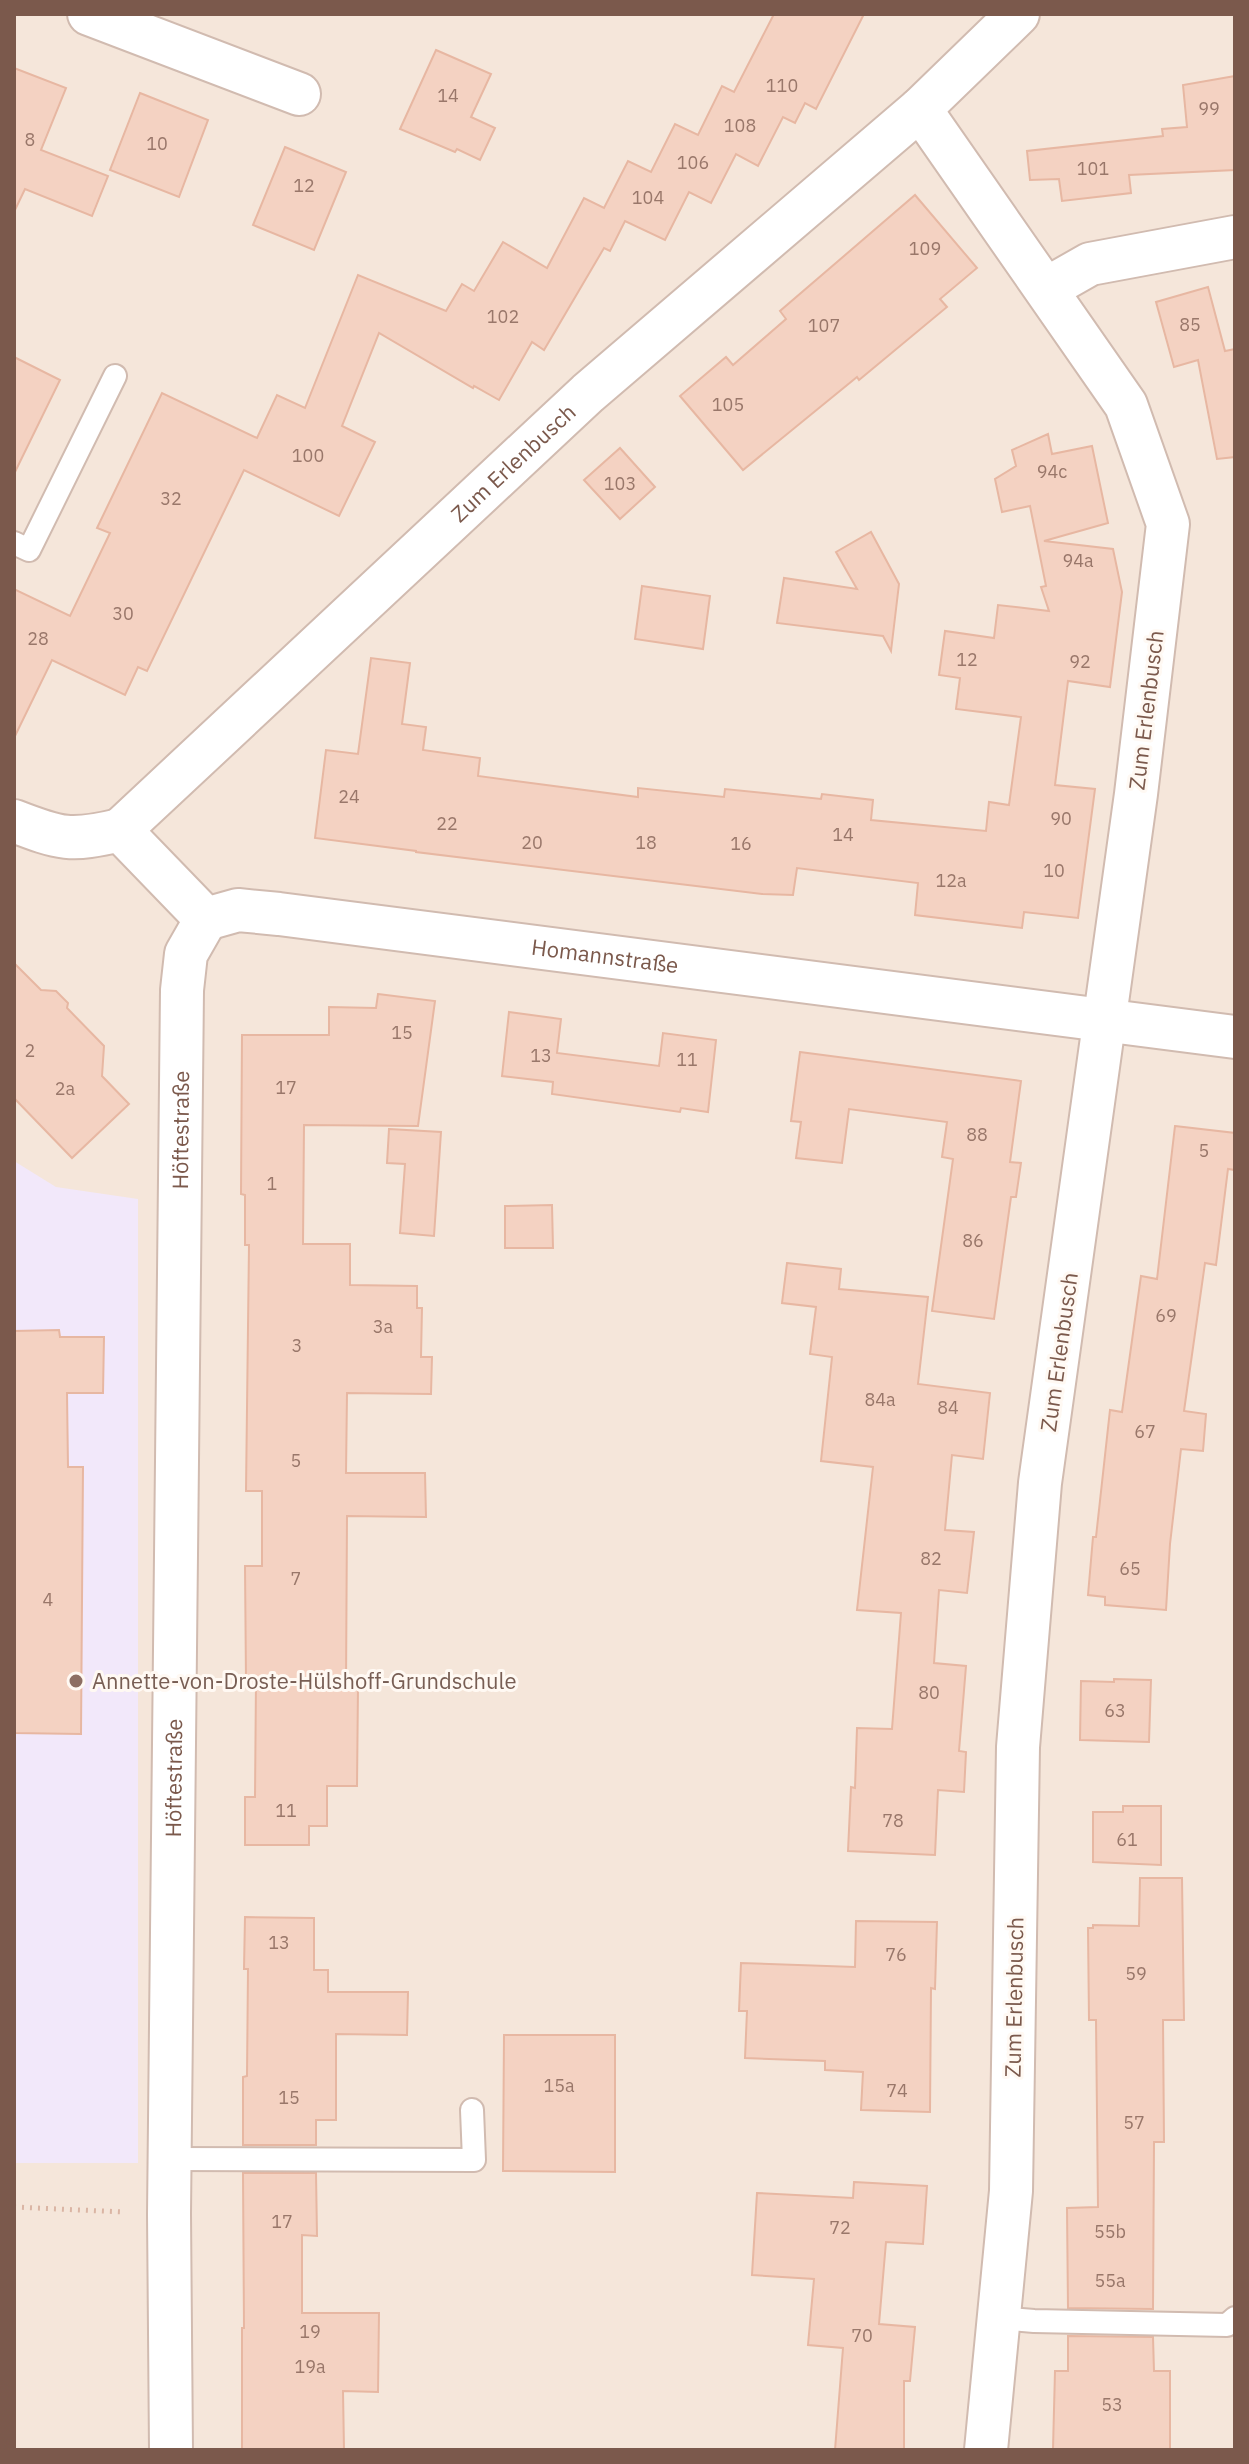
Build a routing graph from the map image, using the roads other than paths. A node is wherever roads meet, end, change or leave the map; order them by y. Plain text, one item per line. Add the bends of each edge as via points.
1 (89, 14) edge
2 (1018, 14) edge
3 (299, 94) dead end
4 (920, 109) junction
5 (1235, 237) edge
6 (1046, 289) junction
7 (115, 376) dead end
8 (14, 543) edge
9 (14, 821) edge
10 (120, 830) junction
11 (206, 919) junction
12 (1105, 1020) junction
13 (1235, 1037) edge
14 (472, 2110) dead end
15 (170, 2159) junction
16 (998, 2318) junction
17 (1235, 2318) edge
18 (171, 2450) edge
19 (986, 2450) edge

1 - 3 street
2 - 4 street, Zum Erlenbusch
4 - 6 street, Zum Erlenbusch
4 - 10 street, Zum Erlenbusch via 588,393
5 - 6 street via 1090,264
6 - 12 street, Zum Erlenbusch via 1126,405 1168,524
7 - 8 lane via 29,550
9 - 10 street via 54,837 87,838
10 - 11 street
11 - 12 street, Homannstraße via 238,910 279,914
11 - 15 street, Höftestraße via 186,954 182,990
12 - 13 street, Homannstraße
12 - 16 street, Zum Erlenbusch via 1040,1483 1018,1747 1011,2191
14 - 15 lane via 474,2160
15 - 18 street, Höftestraße
16 - 17 lane via 1227,2325
16 - 19 street, Zum Erlenbusch

